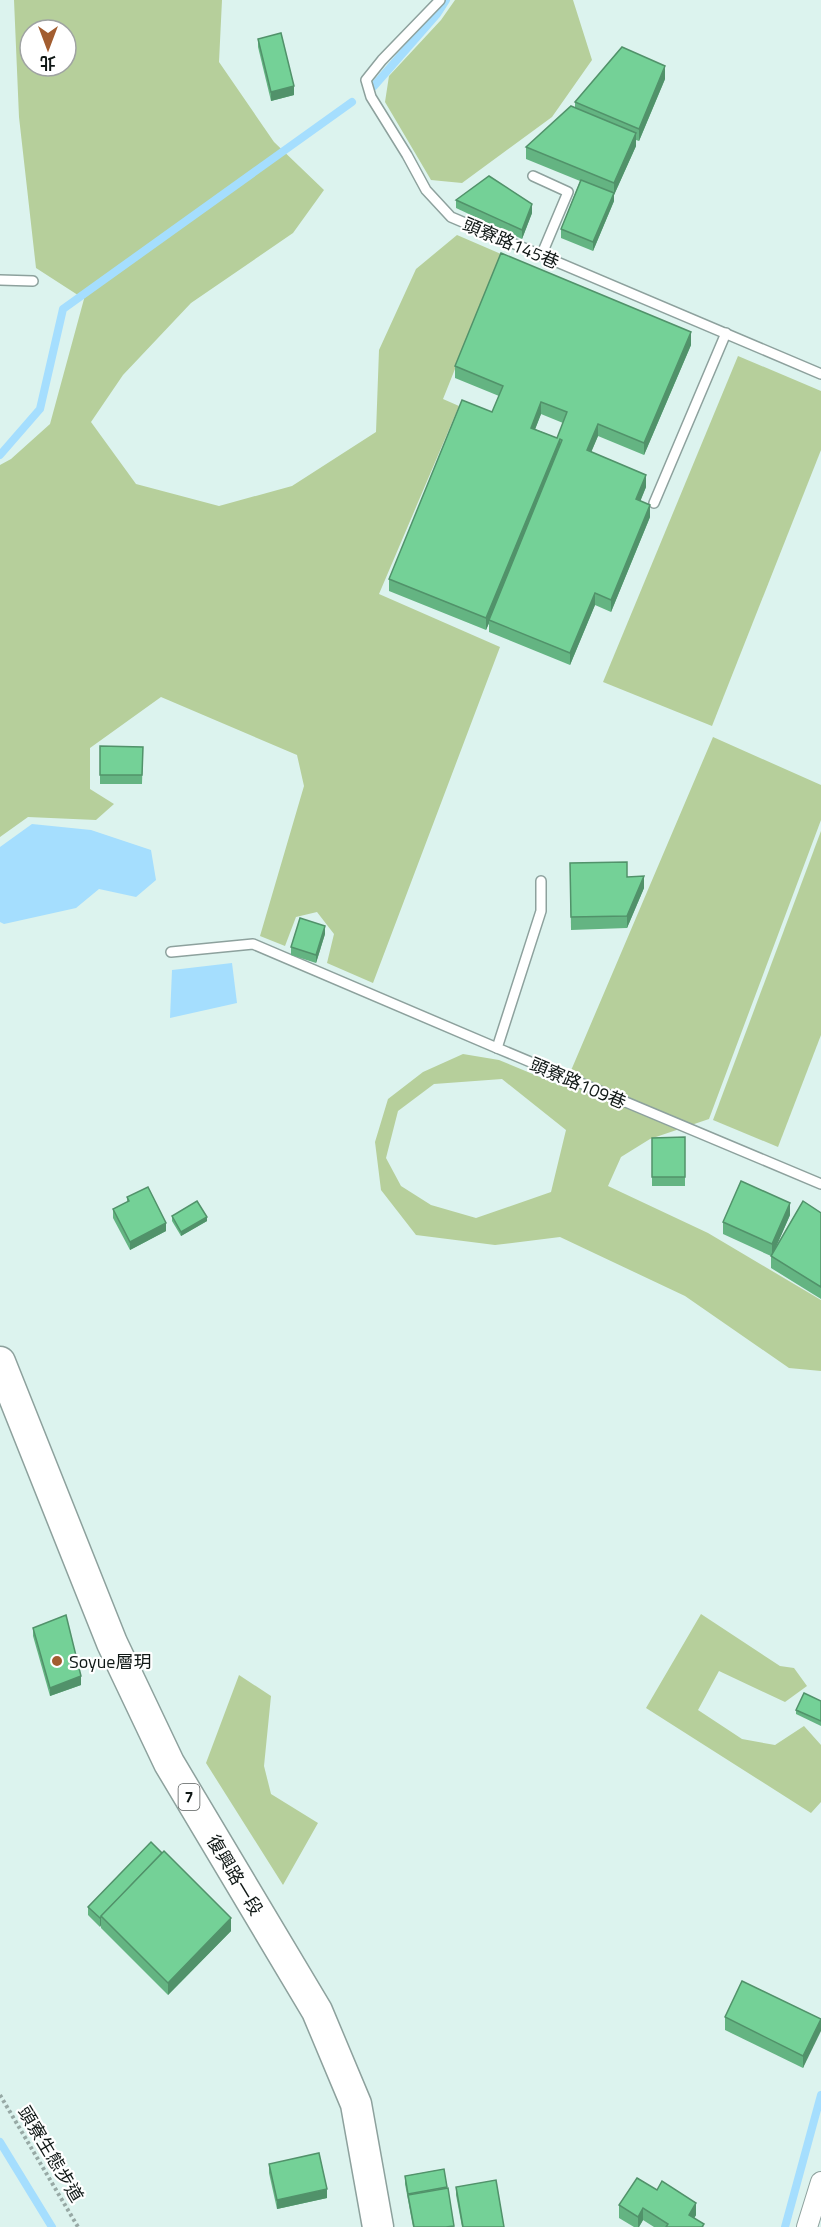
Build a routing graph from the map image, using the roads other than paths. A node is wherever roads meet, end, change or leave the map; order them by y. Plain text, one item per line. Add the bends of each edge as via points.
1 (440, 0) edge
2 (534, 176) dead end
3 (542, 256) junction
4 (0, 280) edge
5 (33, 281) dead end
6 (726, 333) junction
7 (821, 374) edge
8 (654, 503) dead end
9 (542, 881) dead end
10 (171, 952) dead end
11 (497, 1048) junction
12 (821, 1184) edge
13 (0, 1362) edge
14 (821, 2182) edge
15 (378, 2227) edge
16 (807, 2227) edge

1 - 3 lane, 頭寮路145巷 via 366,80 371,98 426,190 451,217
2 - 3 lane via 568,192
3 - 6 lane, 頭寮路145巷
4 - 5 lane
6 - 7 lane, 頭寮路145巷
6 - 8 lane
9 - 11 lane via 542,911
10 - 11 lane, 頭寮路109巷 via 254,944
11 - 12 lane, 頭寮路109巷
13 - 15 main road, 復興路一段 / 7 via 112,1642 170,1763 317,2011 356,2104
14 - 16 street

